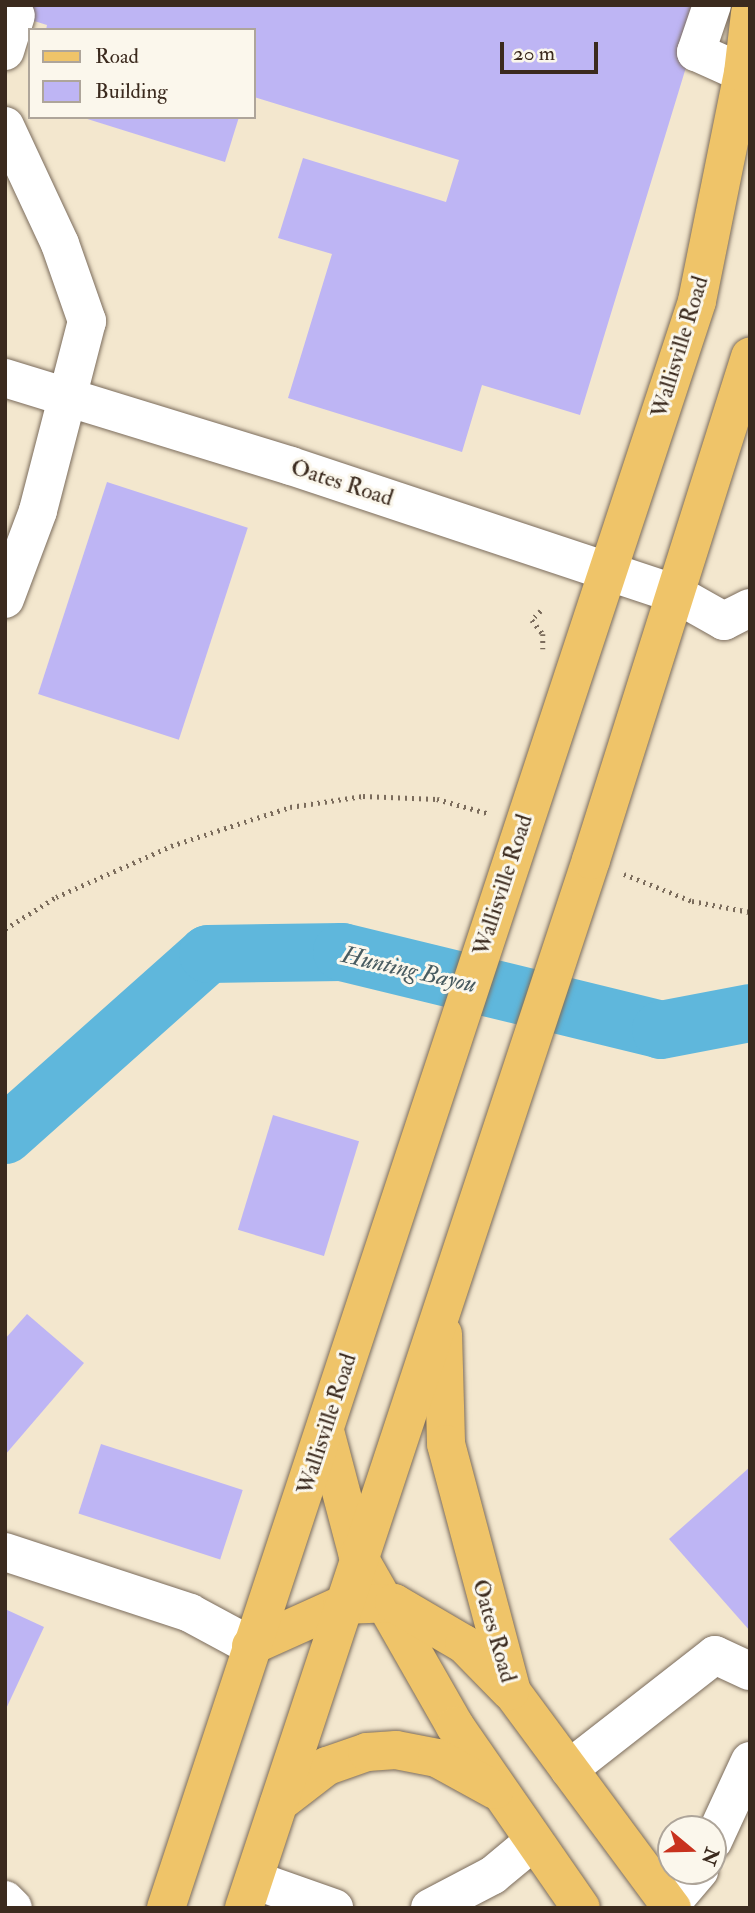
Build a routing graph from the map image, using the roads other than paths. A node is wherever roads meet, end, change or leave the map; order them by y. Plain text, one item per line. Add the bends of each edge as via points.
1 (712, 5) edge
2 (750, 13) edge
3 (746, 73) edge
4 (5, 125) edge
5 (750, 357) edge
6 (5, 378) edge
7 (66, 398) junction
8 (607, 571) junction
9 (676, 594) junction
10 (5, 599) edge
11 (750, 608) edge
12 (442, 1305) junction
13 (326, 1431) junction
14 (5, 1552) edge
15 (358, 1556) junction
16 (384, 1602) junction
17 (342, 1605) junction
18 (251, 1646) junction
19 (750, 1671) edge
20 (512, 1692) junction
21 (750, 1761) edge
22 (569, 1769) junction
23 (501, 1793) junction
24 (279, 1802) junction
25 (725, 1815) edge
26 (534, 1841) junction
27 (687, 1885) edge
28 (249, 1894) edge
29 (484, 1897) edge
30 (5, 1900) edge
31 (313, 1903) edge
32 (669, 1907) edge
33 (13, 1908) edge
34 (166, 1908) edge
35 (430, 1908) edge
36 (581, 1908) edge

1 - 3 street via 696,52
2 - 3 main road, Wallisville Road
3 - 8 main road, Wallisville Road via 697,301
4 - 7 street via 61,244 86,321
5 - 9 main road
6 - 7 street, Oates Road
7 - 8 street, Oates Road via 291,466
7 - 10 street via 38,511
8 - 9 street, Oates Road
8 - 13 main road, Wallisville Road
9 - 11 street, Oates Road via 724,621
9 - 12 main road
12 - 15 main road
12 - 20 main road, Oates Road via 446,1444
13 - 15 main road
13 - 18 main road, Wallisville Road
14 - 18 street via 190,1613
15 - 16 main road
15 - 17 main road
16 - 17 main road
16 - 20 main road via 421,1615 464,1644
16 - 23 main road via 455,1726
17 - 18 main road
17 - 24 main road
18 - 34 main road, Wallisville Road
19 - 22 street via 715,1655
20 - 22 main road, Oates Road
21 - 25 street
22 - 32 main road, Oates Road
23 - 24 main road via 437,1758 396,1750 367,1752 327,1766
23 - 26 main road
24 - 28 main road
26 - 29 street
26 - 36 main road
27 - 32 street
28 - 31 street
29 - 35 street
30 - 33 street

